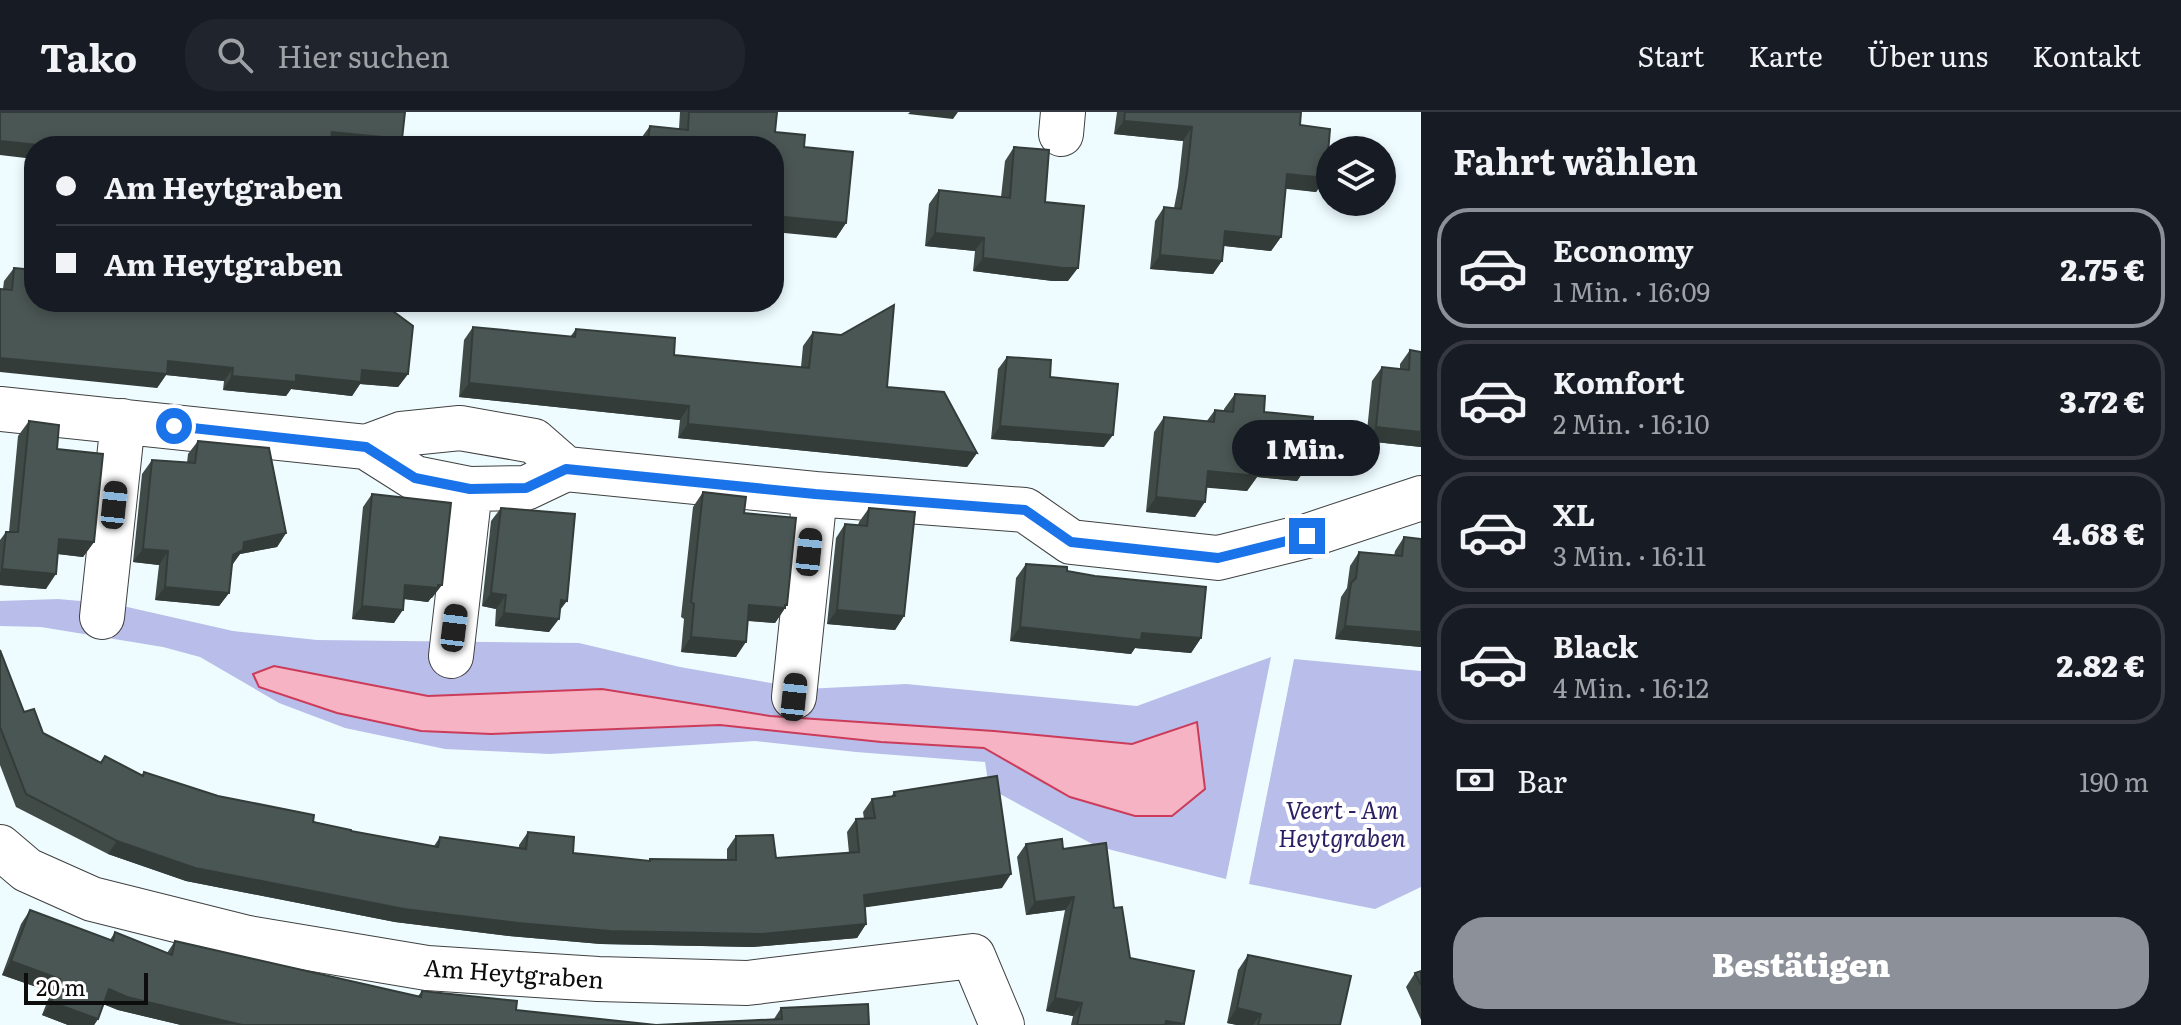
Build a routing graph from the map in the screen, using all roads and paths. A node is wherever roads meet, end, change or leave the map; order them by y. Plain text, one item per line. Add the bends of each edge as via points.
1 (0, 409) edge
2 (123, 421) junction
3 (366, 447) junction
4 (566, 469) junction
5 (470, 489) junction
6 (815, 494) junction
7 (1421, 498) edge
8 (102, 617) dead end
9 (451, 656) dead end
10 (794, 697) dead end
11 (0, 847) edge
12 (1002, 1025) edge

1 - 2 street
2 - 3 street
2 - 8 street
3 - 4 street via 401,434 460,428 534,441
3 - 5 street via 415,478
4 - 5 street via 526,488
4 - 6 street
5 - 9 street
6 - 7 street via 1025,510 1071,542 1218,558 1307,536
6 - 10 street
11 - 12 street, Am Heytgraben via 27,870 92,899 248,938 427,968 747,983 973,956

